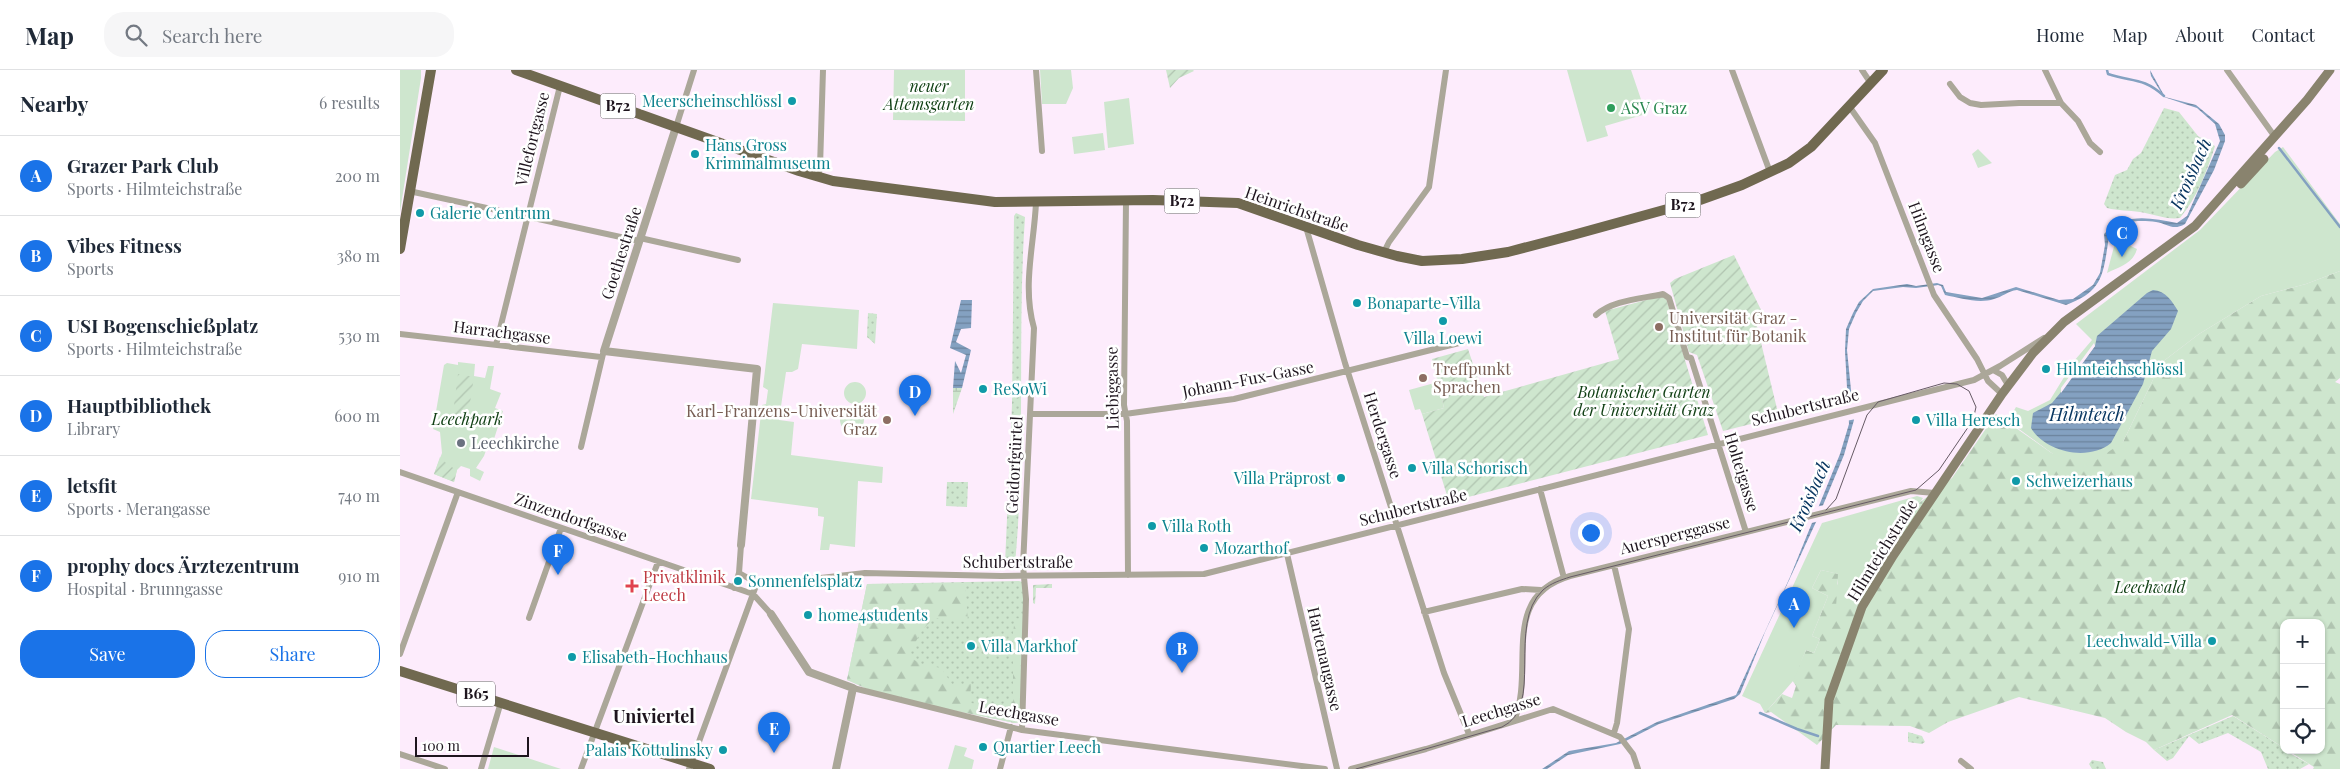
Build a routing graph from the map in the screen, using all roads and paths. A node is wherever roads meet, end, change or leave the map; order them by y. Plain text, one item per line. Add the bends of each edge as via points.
1 (431, 70) edge
2 (516, 70) edge
3 (694, 70) edge
4 (823, 70) edge
5 (1036, 70) edge
6 (1446, 70) edge
7 (1732, 70) edge
8 (1862, 70) edge
9 (1883, 70) edge
10 (2045, 70) edge
11 (2227, 70) edge
12 (2330, 70) edge
13 (1870, 82) junction
14 (1950, 84) dead end
15 (560, 86) junction
16 (2061, 103) junction
17 (1849, 106) junction
18 (676, 127) junction
19 (2275, 137) junction
20 (1042, 151) dead end
21 (2100, 152) dead end
22 (1770, 172) junction
23 (818, 178) junction
24 (409, 191) junction
25 (1126, 201) junction
26 (1036, 203) junction
27 (527, 217) junction
28 (1306, 227) junction
29 (639, 240) junction
30 (400, 249) edge
31 (1384, 252) junction
32 (738, 260) dead end
33 (1596, 315) dead end
34 (2052, 333) junction
35 (400, 334) edge
36 (1467, 341) dead end
37 (496, 345) junction
38 (603, 354) junction
39 (1994, 370) junction
40 (1348, 371) junction
41 (1985, 374) junction
42 (2008, 386) junction
43 (2002, 394) junction
44 (1030, 414) junction
45 (1126, 414) junction
46 (1719, 443) junction
47 (581, 447) dead end
48 (400, 472) edge
49 (1540, 489) junction
50 (458, 492) junction
51 (1935, 493) junction
52 (1396, 525) junction
53 (561, 528) junction
54 (1746, 532) junction
55 (741, 545) joint
56 (1287, 554) junction
57 (658, 562) junction
58 (1614, 564) junction
59 (739, 573) junction
60 (1024, 575) junction
61 (1128, 575) junction
62 (1564, 578) junction
63 (757, 583) junction
64 (734, 588) junction
65 (1541, 590) junction
66 (753, 594) junction
67 (1424, 612) junction
68 (771, 614) joint
69 (529, 618) dead end
70 (400, 654) edge
71 (400, 670) edge
72 (853, 688) junction
73 (501, 702) junction
74 (1514, 721) junction
75 (1011, 727) junction
76 (1022, 730) junction
77 (596, 732) junction
78 (1469, 734) junction
79 (1617, 735) junction
80 (400, 754) edge
81 (1961, 761) dead end
82 (690, 766) edge
83 (445, 769) edge
84 (481, 769) edge
85 (580, 769) edge
86 (710, 769) edge
87 (836, 769) edge
88 (1000, 769) edge
89 (1325, 769) edge
90 (1337, 769) edge
91 (1351, 769) edge
92 (1638, 769) edge
93 (1825, 769) edge
94 (1971, 769) edge

1 - 24 main road
2 - 15 main road, Heinrichstraße / B72
3 - 18 street, Goethestraße
4 - 23 street
5 - 20 street
6 - 31 street via 1429,186
7 - 22 street
8 - 13 street
9 - 13 main road, Heinrichstraße / B72
10 - 16 street
11 - 19 street
12 - 19 main road, Hilmteichstraße
13 - 17 main road, Heinrichstraße / B72
14 - 16 street via 1970,104
15 - 18 main road, Heinrichstraße / B72
15 - 27 street, Villefortgasse
16 - 21 street
17 - 22 main road, Heinrichstraße / B72 via 1811,147
17 - 41 street, Hilmgasse via 1876,142 1932,289
18 - 23 main road, Heinrichstraße / B72
18 - 29 street, Goethestraße
19 - 34 main road, Hilmteichstraße via 2274,148 2250,175 2237,188 2224,194 2188,232
22 - 31 main road, Heinrichstraße / B72 via 1700,200 1508,252 1462,259 1422,260
23 - 26 main road, Heinrichstraße / B72 via 905,192
24 - 27 street
24 - 30 main road
25 - 26 main road, Heinrichstraße / B72
25 - 28 main road, Heinrichstraße / B72 via 1238,203
25 - 45 street, Liebiggasse
26 - 44 street, Geidorfgürtel via 1028,296 1034,328
27 - 29 street
27 - 37 street, Villefortgasse
28 - 31 main road, Heinrichstraße / B72
28 - 40 street, Herdergasse
29 - 32 street
29 - 38 street, Goethestraße
33 - 46 street, Holteigasse via 1616,304 1666,295
34 - 39 street, Schubertstraße
34 - 42 main road, Hilmteichstraße via 2032,353
35 - 37 street, Harrachgasse
36 - 40 street, Johann-Fux-Gasse
37 - 38 street, Harrachgasse
38 - 47 street, Goethestraße
38 - 55 street, Harrachgasse via 757,369
39 - 41 street, Schubertstraße
39 - 42 street via 2002,375
40 - 45 street, Johann-Fux-Gasse via 1234,399
40 - 52 street, Herdergasse
41 - 43 street
41 - 46 street, Schubertstraße via 1974,380
42 - 43 main road, Hilmteichstraße
43 - 51 main road, Hilmteichstraße
44 - 45 street, Johann-Fux-Gasse
44 - 60 street, Geidorfgürtel
45 - 61 street, Liebiggasse
46 - 49 street, Schubertstraße
46 - 54 street, Holteigasse
48 - 50 street, Zinzendorfgasse
49 - 52 street, Schubertstraße
49 - 62 street
50 - 53 street, Zinzendorfgasse
50 - 70 street
51 - 54 street, Auersperggasse via 1911,490
51 - 93 main road, Hilmteichstraße via 1862,607 1829,700
52 - 56 street, Schubertstraße
52 - 67 street, Herdergasse
53 - 57 street, Zinzendorfgasse
53 - 69 street
54 - 58 street, Auersperggasse
55 - 59 street
56 - 61 street, Schubertstraße via 1204,574
56 - 90 street, Hartenaugasse
57 - 64 street, Zinzendorfgasse
57 - 77 street
58 - 62 street, Auersperggasse
58 - 79 street via 1629,629
59 - 63 street
59 - 64 street
60 - 61 street, Schubertstraße
60 - 63 street, Schubertstraße via 865,574
60 - 76 street, Geidorfgürtel
62 - 65 street, Auersperggasse
63 - 66 street
64 - 66 street
65 - 67 street, Auersperggasse via 1522,589
65 - 74 street via 1531,604 1526,620 1519,706
66 - 68 street, Leechgasse
66 - 82 street
67 - 78 street, Herdergasse via 1445,677
68 - 72 street, Leechgasse via 808,672
71 - 73 main road, B65
72 - 75 street, Leechgasse
72 - 87 street
73 - 77 main road, B65
73 - 84 street
74 - 78 street, Leechgasse
74 - 79 street, Leechgasse via 1553,709
75 - 76 street, Leechgasse
75 - 88 street
76 - 89 street, Leechgasse
77 - 82 main road, B65
77 - 85 street
78 - 91 street, Leechgasse
79 - 92 street, Leechgasse via 1633,754
80 - 83 street
81 - 94 street
82 - 86 main road, B65

